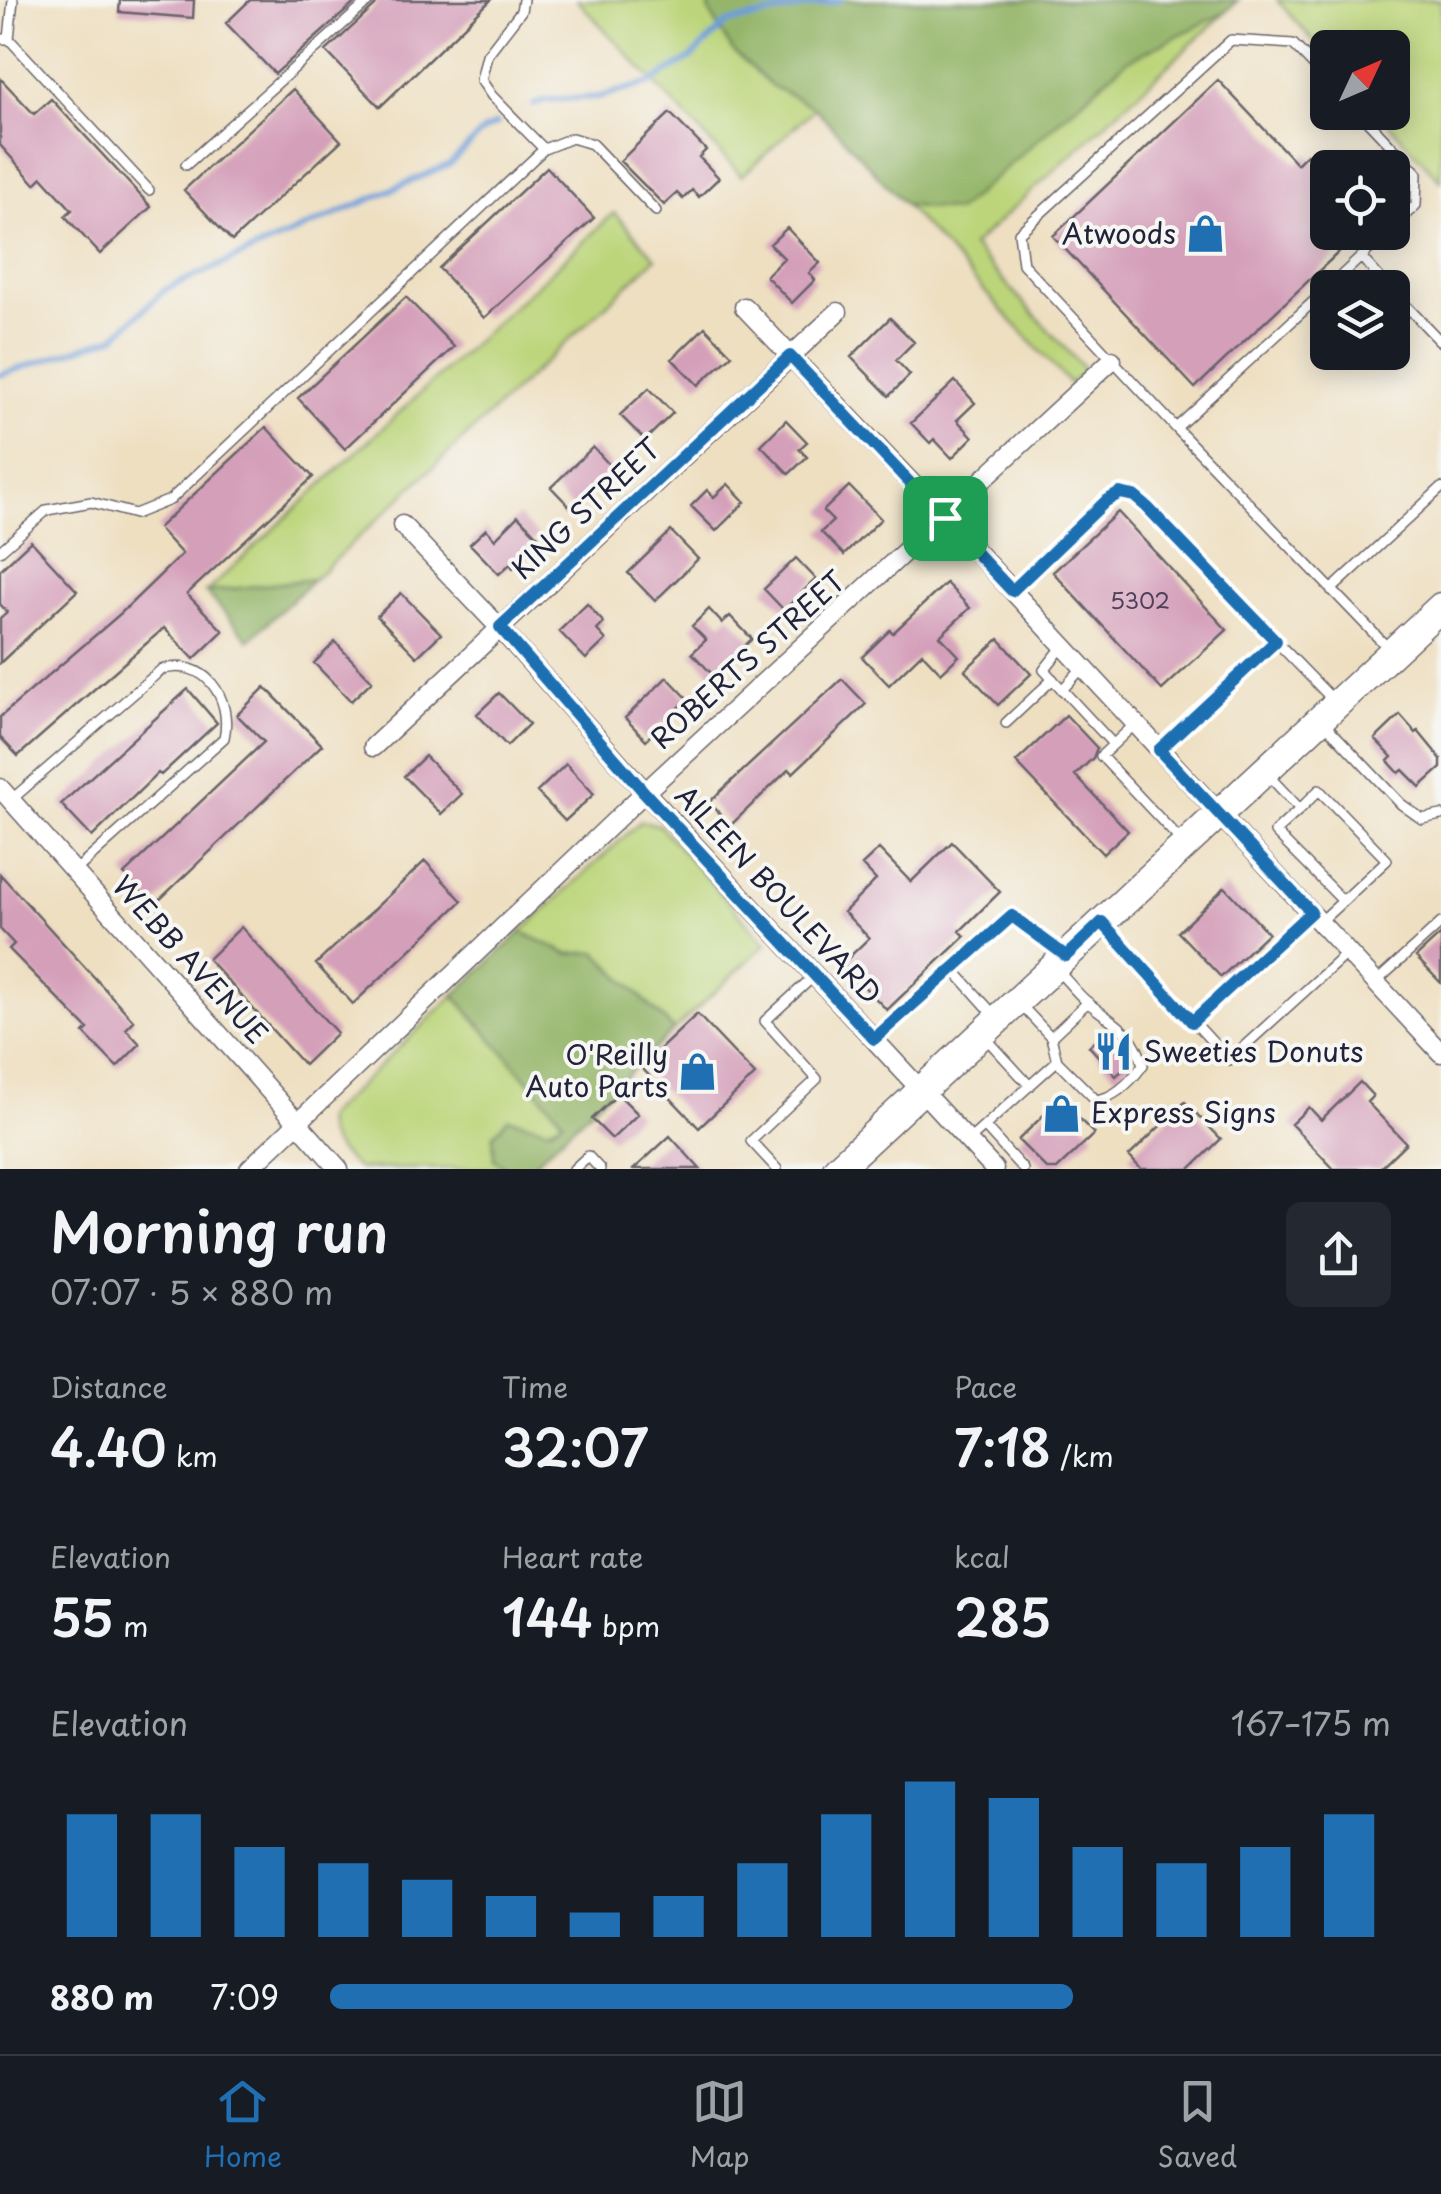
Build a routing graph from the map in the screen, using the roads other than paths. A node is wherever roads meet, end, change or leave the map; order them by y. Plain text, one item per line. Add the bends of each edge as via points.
1 (12, 0) edge
2 (370, 0) edge
3 (522, 0) edge
4 (5, 39) edge
5 (1310, 61) edge
6 (1375, 130) edge
7 (544, 149) junction
8 (1394, 150) edge
9 (186, 165) dead end
10 (1410, 167) edge
11 (149, 190) dead end
12 (656, 211) dead end
13 (1410, 211) edge
14 (1369, 250) edge
15 (1361, 258) junction
16 (1348, 270) edge
17 (1373, 270) edge
18 (1310, 305) edge
19 (744, 307) dead end
20 (1410, 309) edge
21 (838, 312) dead end
22 (1441, 342) edge
23 (790, 356) junction
24 (1112, 360) junction
25 (1176, 428) junction
26 (1441, 488) edge
27 (945, 518) junction
28 (402, 525) dead end
29 (0, 551) edge
30 (1332, 590) junction
31 (1012, 591) junction
32 (1441, 607) edge
33 (500, 627) junction
34 (1276, 641) junction
35 (1064, 646) junction
36 (1392, 653) junction
37 (1083, 667) junction
38 (1053, 680) junction
39 (1062, 690) junction
40 (1329, 712) junction
41 (1006, 723) dead end
42 (1136, 724) junction
43 (1113, 744) junction
44 (374, 747) dead end
45 (1159, 750) junction
46 (1264, 771) junction
47 (644, 792) junction
48 (6, 794) edge
49 (1300, 809) junction
50 (1219, 814) junction
51 (1441, 814) edge
52 (1185, 845) junction
53 (75, 871) junction
54 (1343, 901) junction
55 (1315, 917) junction
56 (1102, 922) junction
57 (1441, 923) edge
58 (1348, 952) junction
59 (1060, 961) junction
60 (953, 969) junction
61 (814, 975) junction
62 (1376, 982) junction
63 (1088, 1002) junction
64 (999, 1018) junction
65 (1192, 1022) junction
66 (1052, 1037) junction
67 (874, 1039) junction
68 (1441, 1053) edge
69 (1057, 1061) junction
70 (1030, 1086) junction
71 (921, 1090) junction
72 (299, 1124) junction
73 (984, 1127) junction
74 (968, 1142) junction
75 (249, 1169) edge
76 (338, 1169) edge
77 (574, 1169) edge
78 (600, 1169) edge
79 (777, 1169) edge
80 (837, 1169) edge
81 (994, 1169) edge
82 (1023, 1169) edge

1 - 4 lane
2 - 9 lane
3 - 7 lane via 521,11 487,54 481,80
4 - 11 lane
5 - 24 lane via 1293,44 1231,40 1019,233 1023,264
6 - 8 lane
7 - 12 lane via 572,138 592,144
7 - 29 lane via 170,500 136,514 91,502 48,510
10 - 13 lane via 1417,174
14 - 15 lane
15 - 16 lane
15 - 17 lane
18 - 25 lane
19 - 23 street
20 - 22 lane
21 - 23 street, KING STREET
23 - 27 street
23 - 33 street, KING STREET
24 - 25 lane
24 - 27 street, ROBERTS STREET
25 - 30 lane
26 - 30 lane
27 - 31 street
27 - 47 street, ROBERTS STREET
28 - 33 street, AILEEN BOULEVARD
30 - 36 lane
31 - 34 lane via 1120,493 1147,507
31 - 35 street
32 - 36 main road
33 - 44 street, KING STREET
33 - 47 street, AILEEN BOULEVARD
34 - 40 lane
34 - 45 lane
35 - 37 street
35 - 38 lane via 1044,670
36 - 40 main road
37 - 39 lane
37 - 42 street
38 - 39 lane
38 - 41 lane
39 - 43 lane
40 - 46 main road
40 - 51 lane via 1401,804 1422,820
42 - 43 lane
42 - 45 street
43 - 52 lane via 1101,756
45 - 50 street
46 - 49 lane
46 - 50 main road
47 - 61 street, AILEEN BOULEVARD
47 - 72 street, ROBERTS STREET
48 - 53 street, WEBB AVENUE
48 - 53 lane via 161,670 177,665 203,675 219,692 228,718 224,738
49 - 54 lane via 1276,832
49 - 54 lane via 1319,790 1387,860
50 - 52 main road
50 - 55 street
52 - 56 main road
53 - 72 street, WEBB AVENUE
54 - 55 lane
55 - 58 street
55 - 65 lane
56 - 59 main road
56 - 65 lane
57 - 62 lane
58 - 62 street
58 - 65 lane via 1228,1060
59 - 60 lane via 1012,916
59 - 63 lane
59 - 64 main road
60 - 64 lane
60 - 67 lane
61 - 67 street, AILEEN BOULEVARD
61 - 79 lane via 765,1021 817,1079 752,1141
62 - 68 street
63 - 66 lane
63 - 69 lane via 1134,1041 1143,1065 1107,1099 1096,1100
64 - 66 lane
64 - 70 lane
64 - 71 main road
66 - 69 lane
67 - 71 street, AILEEN BOULEVARD
69 - 70 lane
70 - 73 lane
71 - 74 street, AILEEN BOULEVARD
71 - 80 main road
72 - 75 street, ROBERTS STREET
72 - 76 street, WEBB AVENUE
73 - 74 lane
73 - 82 lane
74 - 81 street, AILEEN BOULEVARD
77 - 78 lane via 588,1156

